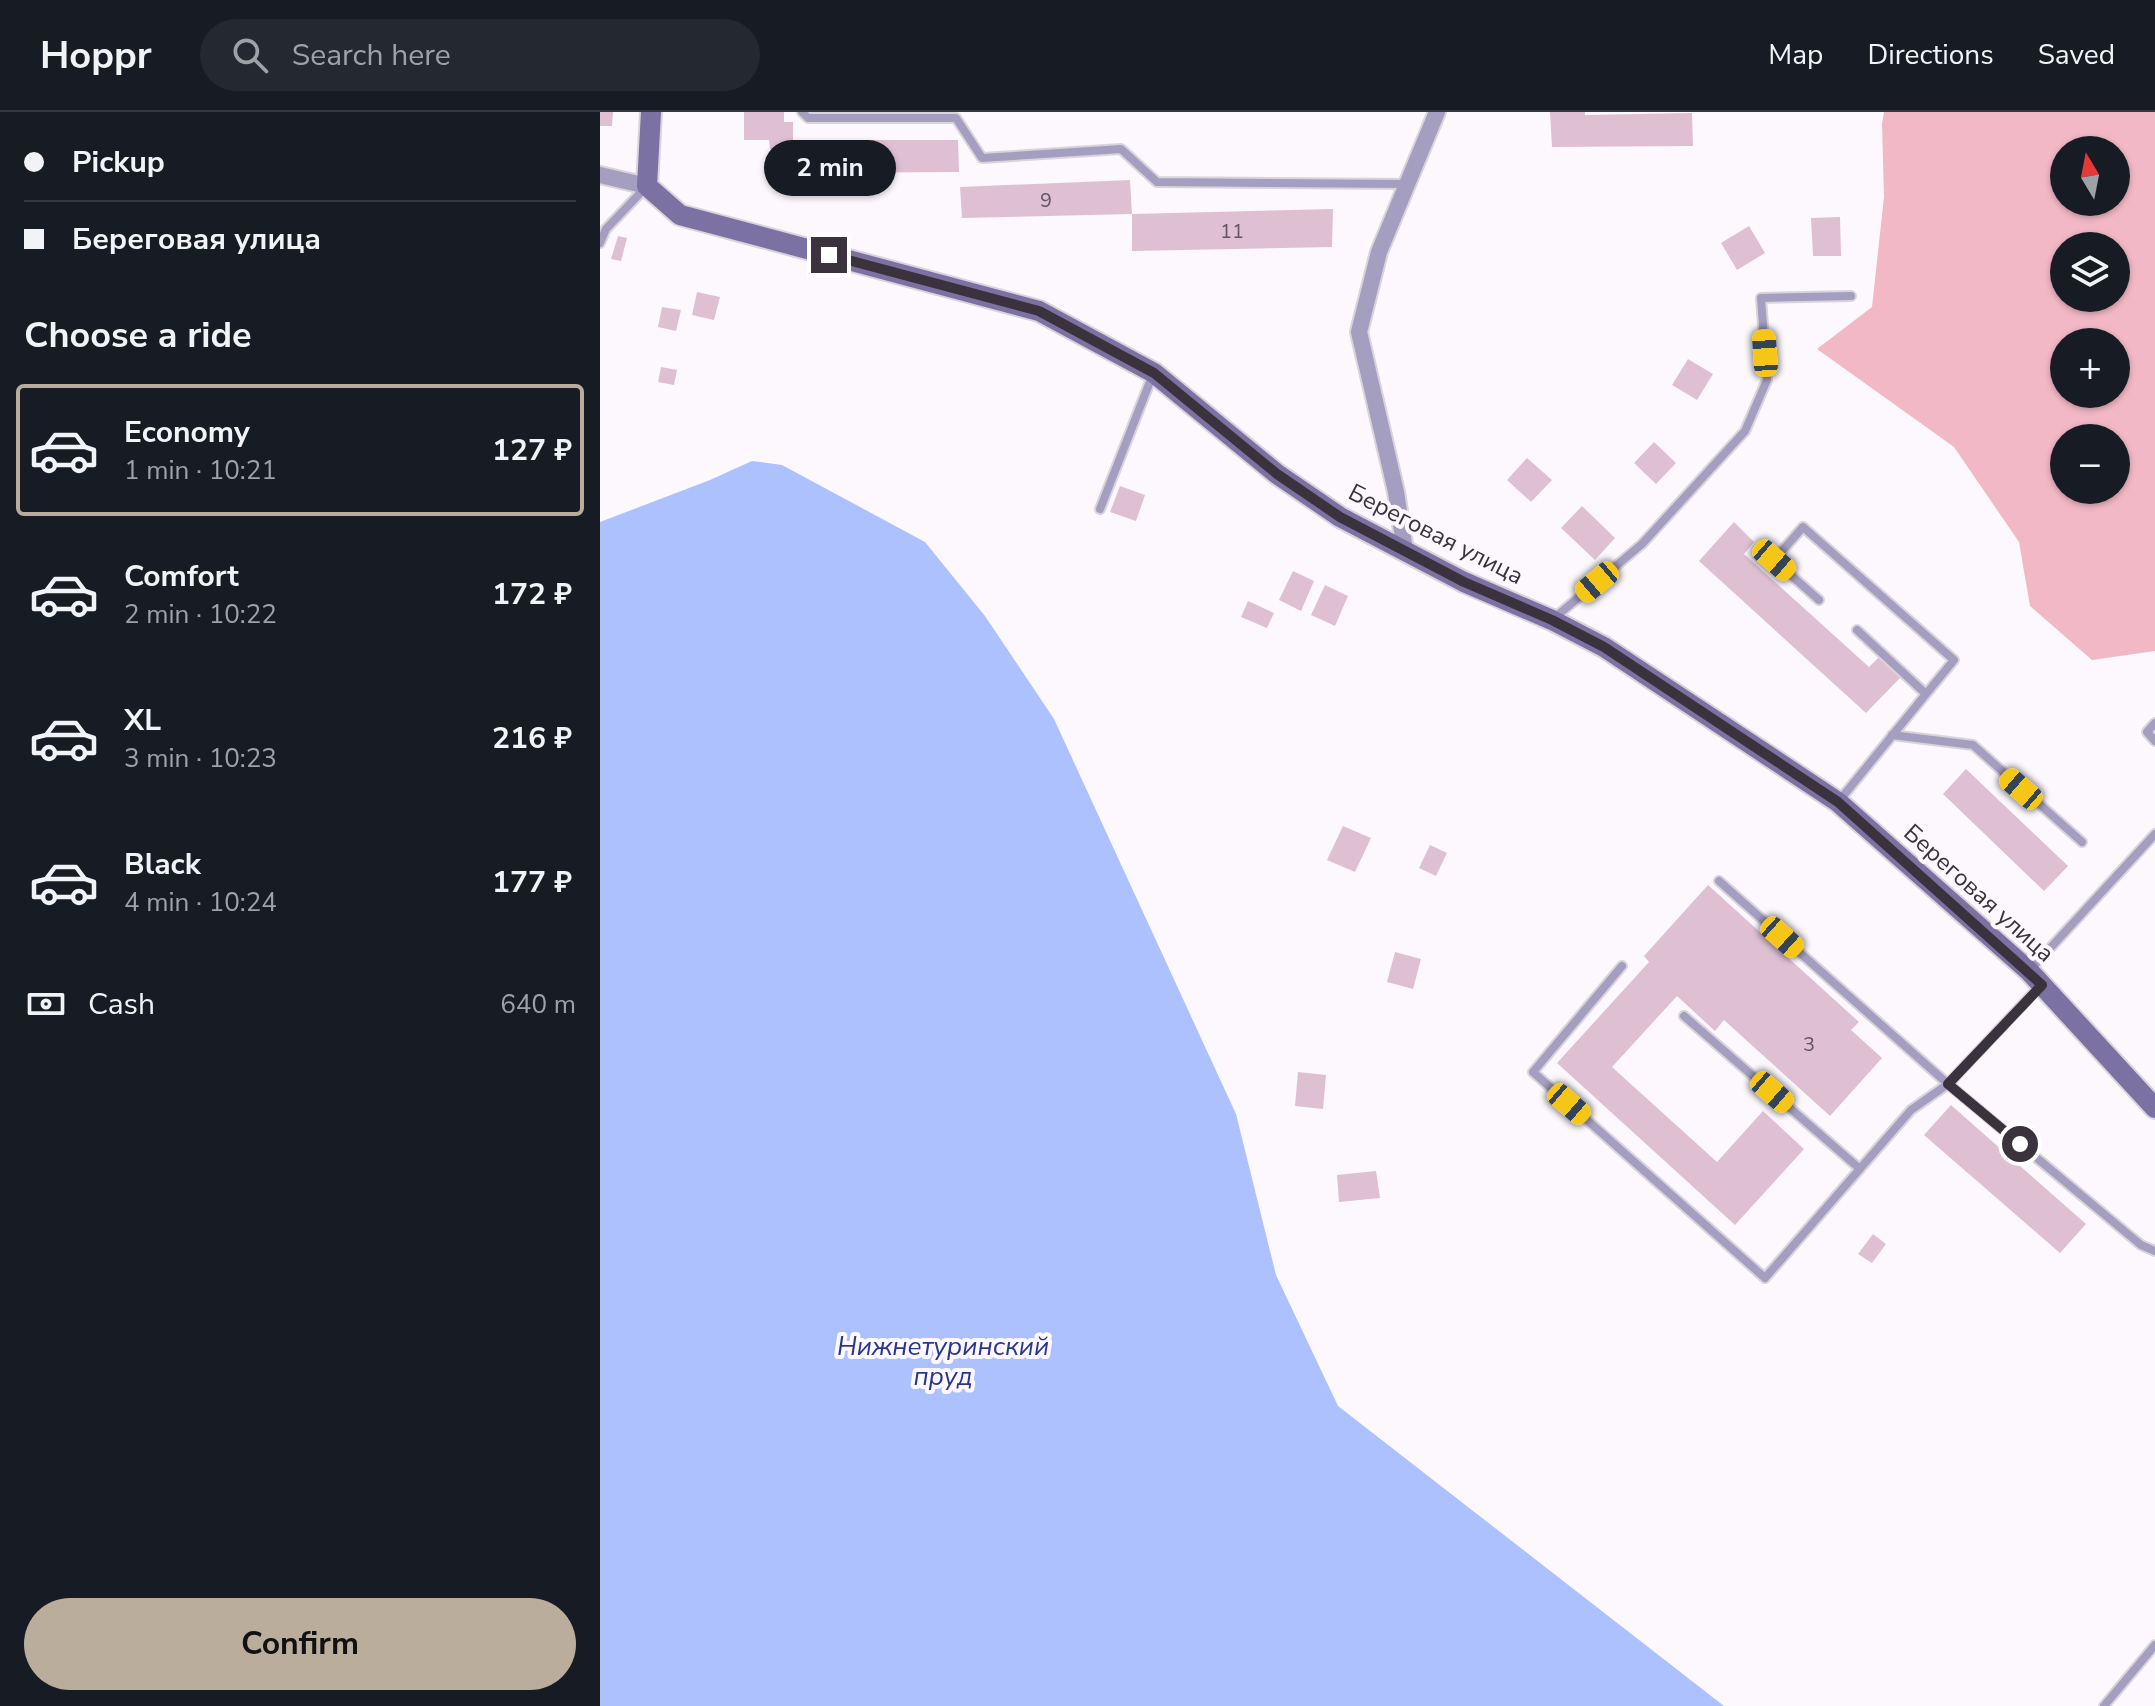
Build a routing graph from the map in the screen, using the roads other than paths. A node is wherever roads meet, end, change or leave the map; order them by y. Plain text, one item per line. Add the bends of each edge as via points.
1 (651, 112) edge
2 (802, 112) edge
3 (1437, 112) edge
4 (600, 175) edge
5 (1407, 184) junction
6 (647, 186) junction
7 (600, 243) edge
8 (1851, 296) dead end
9 (1154, 373) junction
10 (1100, 509) dead end
11 (1405, 550) junction
12 (1819, 600) dead end
13 (1552, 620) junction
14 (1857, 630) dead end
15 (1926, 694) junction
16 (2155, 723) edge
17 (1892, 735) junction
18 (2155, 741) edge
19 (1838, 802) junction
20 (2155, 834) edge
21 (2082, 842) dead end
22 (1719, 881) dead end
23 (1622, 966) dead end
24 (2036, 978) junction
25 (1684, 1016) dead end
26 (1948, 1084) junction
27 (2148, 1088) edge
28 (2155, 1108) edge
29 (1860, 1169) junction
30 (2155, 1251) edge
31 (2155, 1645) edge
32 (2104, 1706) edge

1 - 6 street
2 - 5 lane via 808,118 956,118 982,158 1121,149 1157,182
3 - 5 street
4 - 6 street, Береговая улица
5 - 11 street via 1379,252 1359,332
6 - 7 lane via 606,229
6 - 9 street, Береговая улица via 680,215 1039,311
8 - 13 lane via 1761,298 1767,380 1745,431 1642,544
9 - 10 lane
9 - 11 street, Береговая улица via 1277,474 1340,517
11 - 13 street, Береговая улица
12 - 15 lane via 1774,560 1803,527 1954,660
13 - 19 street, Береговая улица via 1604,647
14 - 15 lane
15 - 17 lane
16 - 18 lane via 2147,732
17 - 19 lane
17 - 21 lane via 1973,745
19 - 24 street, Береговая улица
20 - 24 lane
22 - 26 lane
23 - 29 lane via 1533,1072 1765,1278
24 - 26 lane
24 - 27 street, Береговая улица
25 - 29 lane
26 - 29 lane via 1911,1110
26 - 30 lane via 2141,1245
27 - 28 street, Береговая улица
31 - 32 lane

